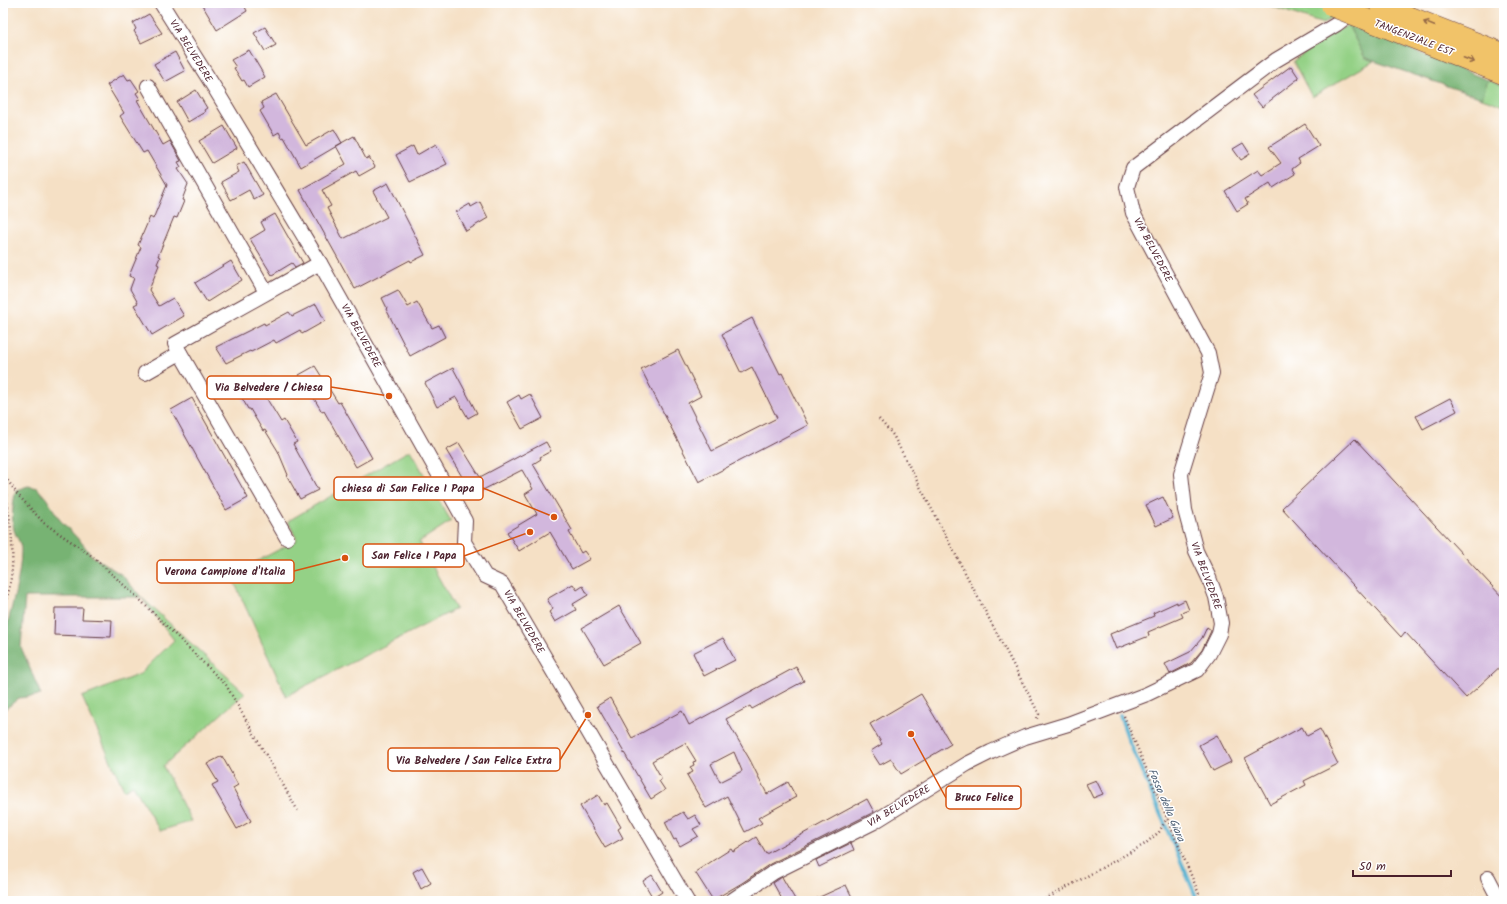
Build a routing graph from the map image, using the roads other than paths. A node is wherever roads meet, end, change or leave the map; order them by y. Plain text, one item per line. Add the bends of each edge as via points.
1 (161, 3) edge
2 (1328, 4) edge
3 (1372, 8) edge
4 (1504, 54) edge
5 (1504, 74) edge
6 (148, 86) dead end
7 (320, 263) junction
8 (266, 292) junction
9 (180, 353) junction
10 (145, 373) dead end
11 (288, 538) dead end
12 (1488, 878) dead end
13 (687, 901) edge
14 (731, 901) edge
15 (1500, 901) edge

1 - 7 street, VIA BELVEDERE
2 - 3 highway, TANGENZIALE EST, bridge
4 -> 3 highway, TANGENZIALE EST
3 -> 5 highway, TANGENZIALE EST
3 - 14 street, VIA BELVEDERE via 1337,24 1276,60 1133,168 1127,187 1134,213 1208,353 1212,373 1181,474 1185,510 1196,551 1216,597 1221,623 1210,654 1197,670 1147,694 1025,737 967,764 874,822 774,872
6 - 8 street
7 - 8 street
7 - 13 street, VIA BELVEDERE via 465,521 464,542 485,576 502,584
8 - 9 street via 175,344
9 - 10 street
9 - 11 street
12 - 15 street

